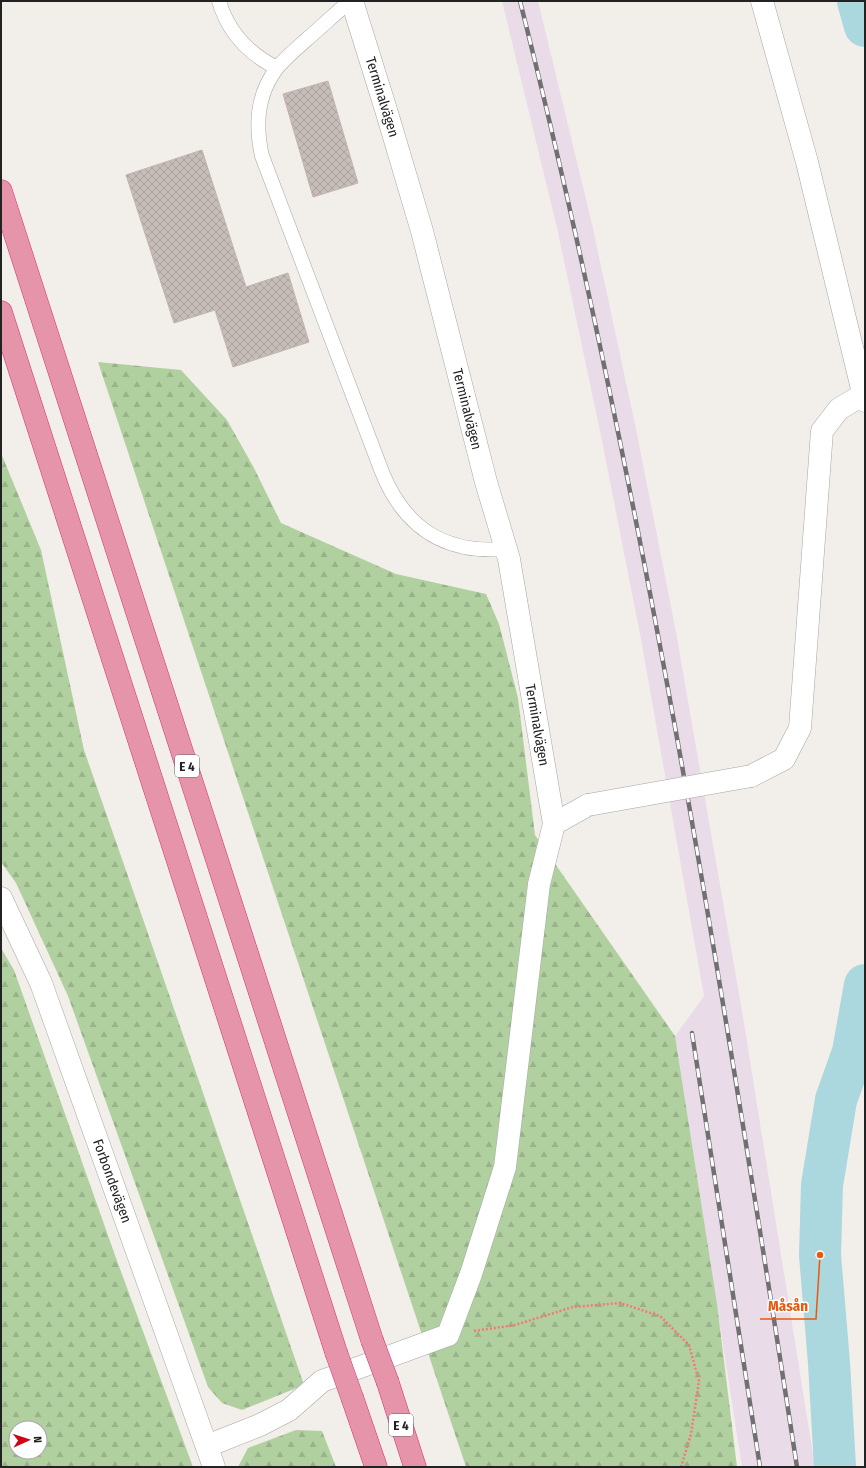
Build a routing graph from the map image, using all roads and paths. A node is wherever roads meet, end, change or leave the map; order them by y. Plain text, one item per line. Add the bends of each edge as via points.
1 (219, 1) edge
2 (351, 1) edge
3 (762, 1) edge
4 (277, 68) junction
5 (1, 191) edge
6 (1, 312) edge
7 (864, 398) edge
8 (506, 549) junction
9 (554, 824) junction
10 (1, 898) edge
11 (448, 1335) junction
12 (207, 1446) junction
13 (214, 1467) edge
14 (376, 1467) edge
15 (415, 1467) edge
16 (681, 1467) edge

1 - 4 lane via 236,36 262,60
2 - 4 lane
2 - 8 street, Terminalvägen via 422,231 486,482
3 - 7 street via 808,162
4 - 8 lane via 258,110 262,156 388,488 408,516 434,536 468,549
5 - 15 highway, E 4, bridge
6 - 14 highway, bridge via 336,1352
7 - 9 street, bridge via 839,410 822,431 800,728 784,759 752,776 588,805
8 - 9 street, Terminalvägen
9 - 11 street via 539,884 504,1167 471,1274
10 - 12 street, Forbondevägen via 41,983
11 - 12 street via 322,1381 289,1410 260,1425
11 - 16 path via 515,1325 573,1307 620,1303 660,1316 689,1345 699,1381 691,1434
12 - 13 street, Forbondevägen

